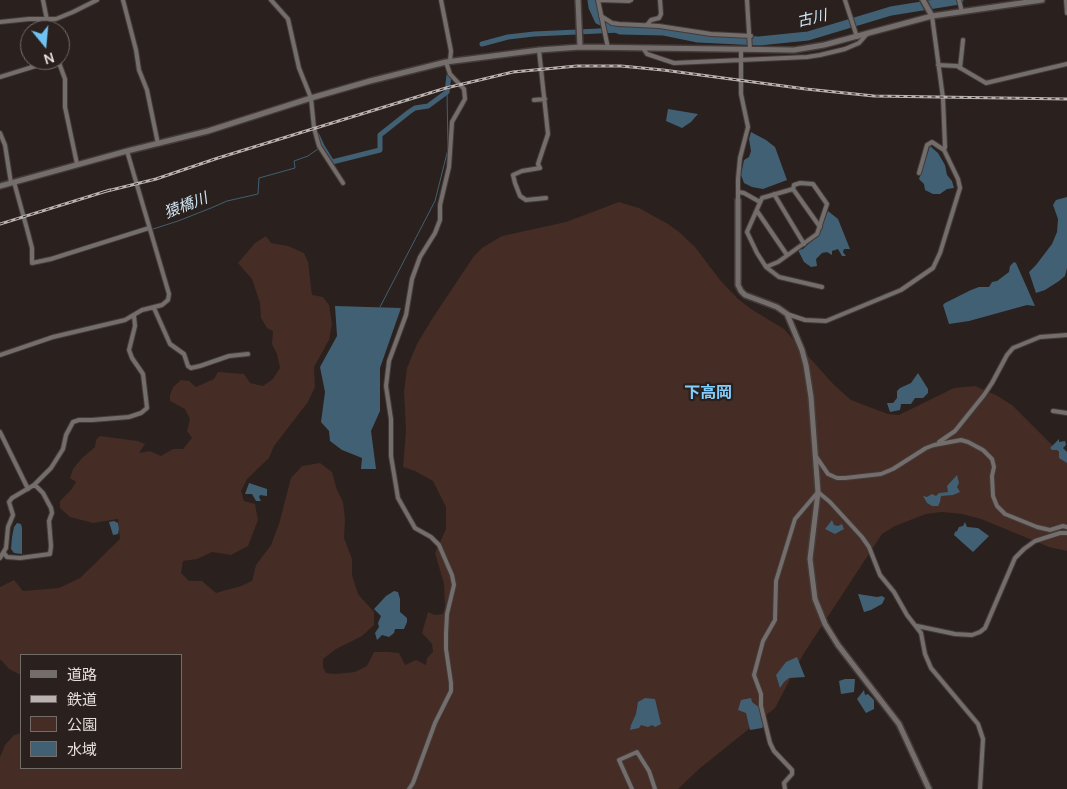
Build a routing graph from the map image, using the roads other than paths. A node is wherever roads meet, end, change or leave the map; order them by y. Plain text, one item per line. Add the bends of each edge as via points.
1 (43, 0) edge
2 (97, 0) edge
3 (124, 0) edge
4 (271, 0) edge
5 (441, 0) edge
6 (578, 0) edge
7 (598, 0) edge
8 (631, 0) edge
9 (660, 0) edge
10 (747, 0) edge
11 (845, 0) edge
12 (1042, 0) edge
13 (1066, 0) edge
14 (923, 1) edge
15 (959, 2) edge
16 (962, 12) junction
17 (1067, 12) edge
18 (932, 16) junction
19 (602, 17) junction
20 (47, 20) junction
21 (0, 22) edge
22 (647, 25) junction
23 (867, 34) junction
24 (857, 36) junction
25 (751, 37) junction
26 (963, 40) dead end
27 (580, 47) junction
28 (750, 47) junction
29 (608, 48) junction
30 (643, 48) junction
31 (741, 49) junction
32 (539, 50) junction
33 (741, 61) junction
34 (448, 62) junction
35 (1067, 64) edge
36 (938, 65) junction
37 (960, 68) junction
38 (23, 70) edge
39 (61, 70) edge
40 (0, 77) edge
41 (311, 98) junction
42 (545, 99) junction
43 (534, 100) dead end
44 (0, 132) edge
45 (158, 144) junction
46 (944, 150) junction
47 (127, 151) junction
48 (76, 164) junction
49 (919, 173) dead end
50 (12, 182) junction
51 (343, 183) dead end
52 (0, 186) edge
53 (793, 189) junction
54 (739, 192) junction
55 (774, 194) junction
56 (546, 198) dead end
57 (738, 200) joint
58 (760, 202) junction
59 (757, 211) junction
60 (820, 226) junction
61 (149, 229) junction
62 (804, 244) junction
63 (787, 255) junction
64 (766, 267) junction
65 (822, 287) dead end
66 (154, 308) junction
67 (787, 314) junction
68 (134, 316) junction
69 (1067, 335) edge
70 (248, 354) dead end
71 (0, 355) edge
72 (1053, 411) dead end
73 (1067, 413) edge
74 (0, 432) edge
75 (934, 444) junction
76 (815, 455) junction
77 (35, 485) junction
78 (28, 488) junction
79 (818, 492) junction
80 (1067, 527) edge
81 (1067, 533) edge
82 (4, 554) junction
83 (0, 558) edge
84 (917, 626) junction
85 (409, 789) edge
86 (632, 789) edge
87 (655, 789) edge
88 (785, 789) edge
89 (929, 789) edge
90 (980, 789) edge

1 - 20 street
2 - 20 street via 64,16
3 - 45 street
4 - 41 street via 288,19 299,68
5 - 34 street via 451,51
6 - 27 street
7 - 8 street
7 - 19 street
9 - 22 street via 659,18
10 - 25 street
11 - 24 street
12 - 16 street
13 - 17 street
14 - 18 street
15 - 16 street
16 - 18 street
18 - 23 street
18 - 36 street
19 - 22 street via 612,23
19 - 29 street
20 - 21 street
22 - 25 street
23 - 24 street
23 - 33 street via 859,43 820,55
24 - 28 street via 794,50
25 - 28 street
26 - 37 street
27 - 29 street
27 - 32 street
28 - 31 street
29 - 30 street
30 - 31 street
30 - 33 street via 647,54 674,63
31 - 33 street
32 - 34 street
32 - 42 street
33 - 54 street via 741,98 748,127 740,158
34 - 41 street
34 - 85 street via 450,74 464,89 465,99 452,122 440,220 412,279 406,315 390,361 386,386 398,498 415,528 439,545 454,585 446,634 451,691
35 - 37 street via 986,83
36 - 37 street
36 - 46 street via 943,98
38 - 40 street
39 - 48 street via 65,79 65,107
41 - 45 street via 241,122
41 - 51 street via 320,147
42 - 43 street
42 - 56 street via 548,134 538,164 540,168 513,174 520,196 526,200
44 - 50 street
45 - 47 street
46 - 49 street via 929,143
46 - 67 street via 960,188 933,268 901,290 826,321 805,320
47 - 48 street
47 - 61 street
48 - 50 street
50 - 52 street
50 - 61 street via 30,242 32,263
53 - 55 street
53 - 60 street
53 - 60 street via 800,183 813,184 826,204
54 - 57 street
54 - 58 street
55 - 58 street
55 - 62 street
57 - 67 street via 738,285 746,295
58 - 59 street
59 - 63 street
59 - 64 street via 747,232
60 - 62 street via 817,234
61 - 66 street via 169,294 168,300
62 - 63 street
63 - 64 street
64 - 65 street via 779,277
66 - 68 street via 142,310
66 - 70 street via 170,344 184,354 191,368 229,356
67 - 76 street via 806,365
68 - 71 street
68 - 77 street via 129,350 143,374 147,408 129,417 73,422 51,468
69 - 75 street via 1040,337 1014,348 988,389 955,431
72 - 73 street
74 - 78 street
75 - 76 street via 881,474 845,478 828,474
75 - 80 street via 961,440 989,455 994,467 993,496 1004,514 1050,530
76 - 79 street
77 - 78 street
77 - 82 street via 51,508 50,554 20,558
78 - 82 street via 9,502 13,514
79 - 84 street via 862,537 880,575
79 - 88 street via 795,519 776,581 775,620 763,641 754,675 770,743 792,770 784,783
79 - 89 street via 810,559 813,591 819,610 838,645 899,724
81 - 84 street via 1035,541 1015,558 985,628 980,632 955,634
82 - 83 street
84 - 90 street via 931,668 981,731
86 - 87 street via 619,760 638,752

